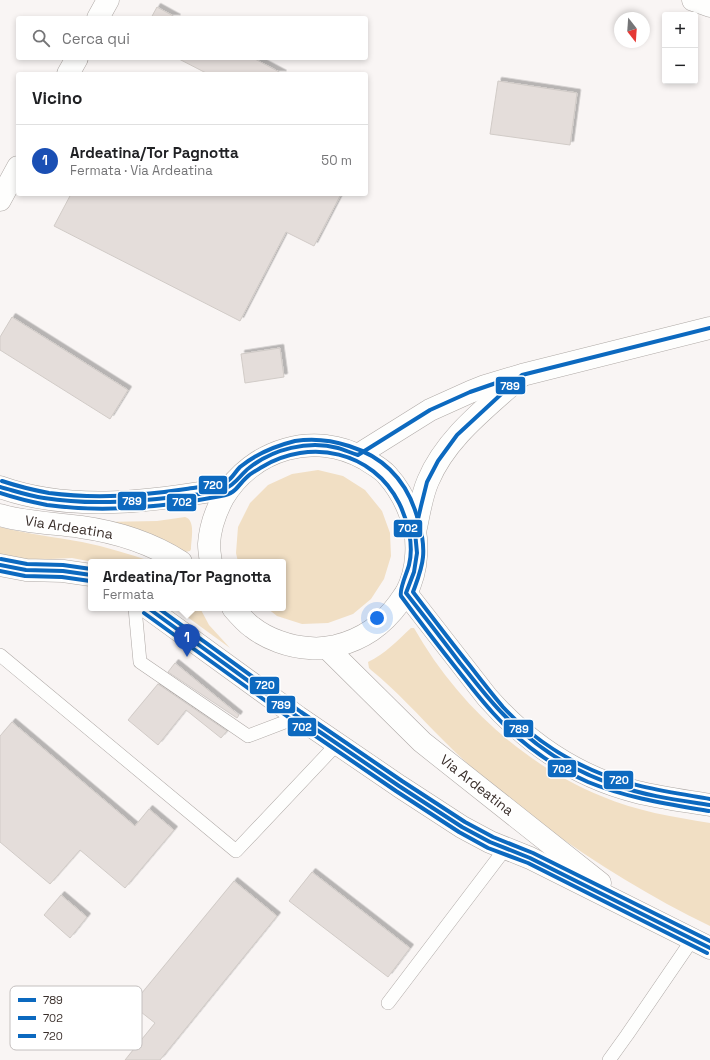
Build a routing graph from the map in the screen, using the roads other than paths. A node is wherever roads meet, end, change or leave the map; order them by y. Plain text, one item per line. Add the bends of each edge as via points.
1 (108, 0) edge
2 (693, 0) edge
3 (710, 6) edge
4 (99, 16) edge
5 (76, 60) edge
6 (69, 72) edge
7 (16, 171) edge
8 (0, 200) edge
9 (710, 328) edge
10 (522, 375) junction
11 (358, 455) junction
12 (0, 487) edge
13 (229, 488) junction
14 (0, 515) edge
15 (415, 532) junction
16 (176, 559) edge
17 (211, 559) edge
18 (0, 565) edge
19 (88, 575) edge
20 (406, 593) junction
21 (135, 611) edge
22 (152, 611) edge
23 (236, 611) edge
24 (327, 648) junction
25 (0, 655) edge
26 (298, 717) junction
27 (337, 744) junction
28 (710, 805) edge
29 (505, 849) junction
30 (637, 911) junction
31 (701, 944) edge
32 (388, 1002) dead end
33 (609, 1060) edge

1 - 4 main road
2 - 3 main road
5 - 6 main road
7 - 8 main road
9 - 10 main road
10 - 11 main road via 485,386 436,407
10 - 15 main road via 457,435 438,460 427,482
11 - 13 main road via 318,445 297,446 259,460
11 - 15 main road via 386,474 401,494 411,515
12 - 13 main road, Via Ardeatina via 45,498 116,502 161,499
13 - 17 main road via 212,524 209,544
14 - 16 main road, Via Ardeatina via 111,533 155,547
15 - 20 main road via 417,553 414,572
18 - 19 main road via 26,570
20 - 24 main road via 392,612 366,635
20 - 28 main road via 495,707 518,730 546,752 585,774 619,787 653,796
21 - 26 lane via 140,662 248,736
22 - 26 main road, Via Ardeatina
23 - 24 main road via 253,628 277,640 309,648
24 - 30 main road, Via Ardeatina via 422,742
25 - 27 lane via 236,851
26 - 27 main road, Via Ardeatina
27 - 29 main road, Via Ardeatina via 462,827
29 - 30 main road, Via Ardeatina via 530,858
29 - 32 lane
30 - 31 main road, Via Ardeatina
31 - 33 lane

